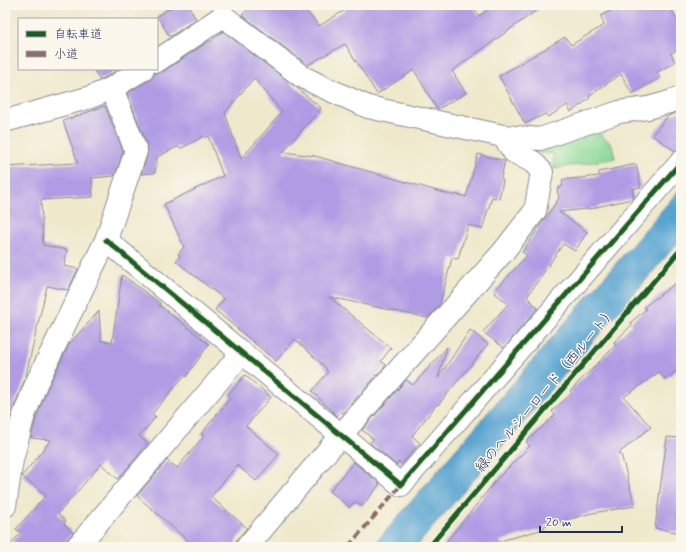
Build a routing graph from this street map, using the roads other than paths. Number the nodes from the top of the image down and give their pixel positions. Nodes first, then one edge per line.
1 (226, 10) edge
2 (158, 59) edge
3 (141, 70) edge
4 (112, 88) junction
5 (681, 98) edge
6 (6, 119) edge
7 (504, 136) junction
8 (681, 162) edge
9 (106, 240) junction
10 (242, 353) junction
11 (341, 435) junction
12 (5, 506) edge
13 (77, 547) edge
14 (246, 547) edge

1 - 2 street
1 - 7 street
3 - 4 street
4 - 6 street
4 - 9 street
5 - 7 street
7 - 11 street
8 - 11 street
9 - 10 street
9 - 12 street
10 - 11 street
10 - 13 street
11 - 14 street

